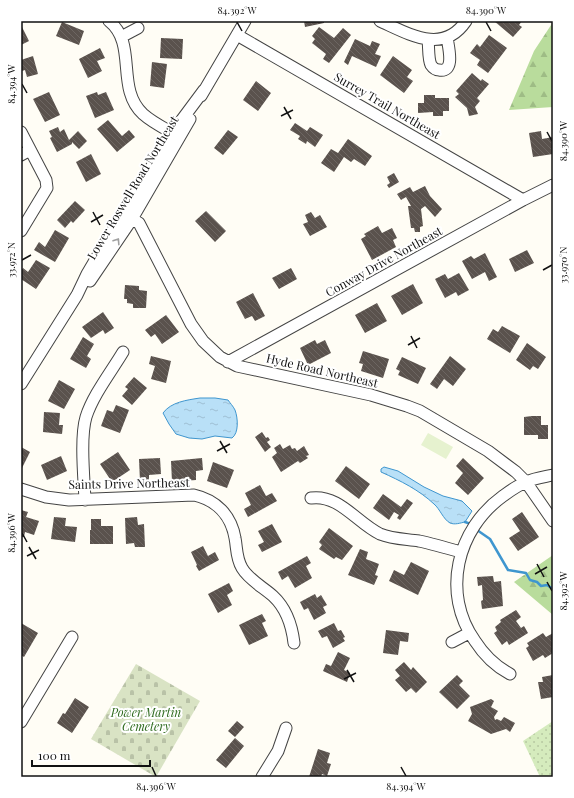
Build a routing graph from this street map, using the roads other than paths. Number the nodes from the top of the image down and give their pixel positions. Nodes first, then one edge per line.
1 (108, 21) edge
2 (245, 21) edge
3 (380, 21) edge
4 (466, 21) edge
5 (138, 28) dead end
6 (237, 35) junction
7 (121, 37) junction
8 (447, 37) junction
9 (428, 40) junction
10 (21, 132) edge
11 (176, 135) junction
12 (25, 152) edge
13 (553, 186) edge
14 (523, 200) junction
15 (128, 216) junction
16 (21, 231) edge
17 (123, 352) dead end
18 (228, 362) junction
19 (21, 384) edge
20 (553, 475) edge
21 (526, 482) junction
22 (21, 489) edge
23 (311, 498) dead end
24 (85, 500) junction
25 (553, 521) edge
26 (461, 552) junction
27 (469, 633) junction
28 (72, 637) dead end
29 (452, 642) dead end
30 (294, 643) dead end
31 (510, 674) dead end
32 (21, 722) edge
33 (286, 728) dead end
34 (262, 777) edge

1 - 7 street
2 - 6 street, Lower Roswell Road Northeast
3 - 9 street
4 - 8 street
5 - 7 street
6 - 11 street, Lower Roswell Road Northeast
6 - 14 street, Surrey Trail Northeast
7 - 11 street
8 - 9 street
8 - 9 street
10 - 12 street
11 - 15 street, Lower Roswell Road Northeast
12 - 16 street
13 - 14 street, Conway Drive Northeast
14 - 18 street, Conway Drive Northeast
15 - 18 street, Hyde Road Northeast
15 - 19 street, Lower Roswell Road Northeast
17 - 24 street
18 - 21 street, Hyde Road Northeast
20 - 21 street
21 - 25 street, Hyde Road Northeast
21 - 26 street
22 - 24 street, Saints Drive Northeast
23 - 26 street
24 - 30 street, Saints Drive Northeast
26 - 27 street
27 - 29 street
27 - 31 street
28 - 32 street
33 - 34 street

